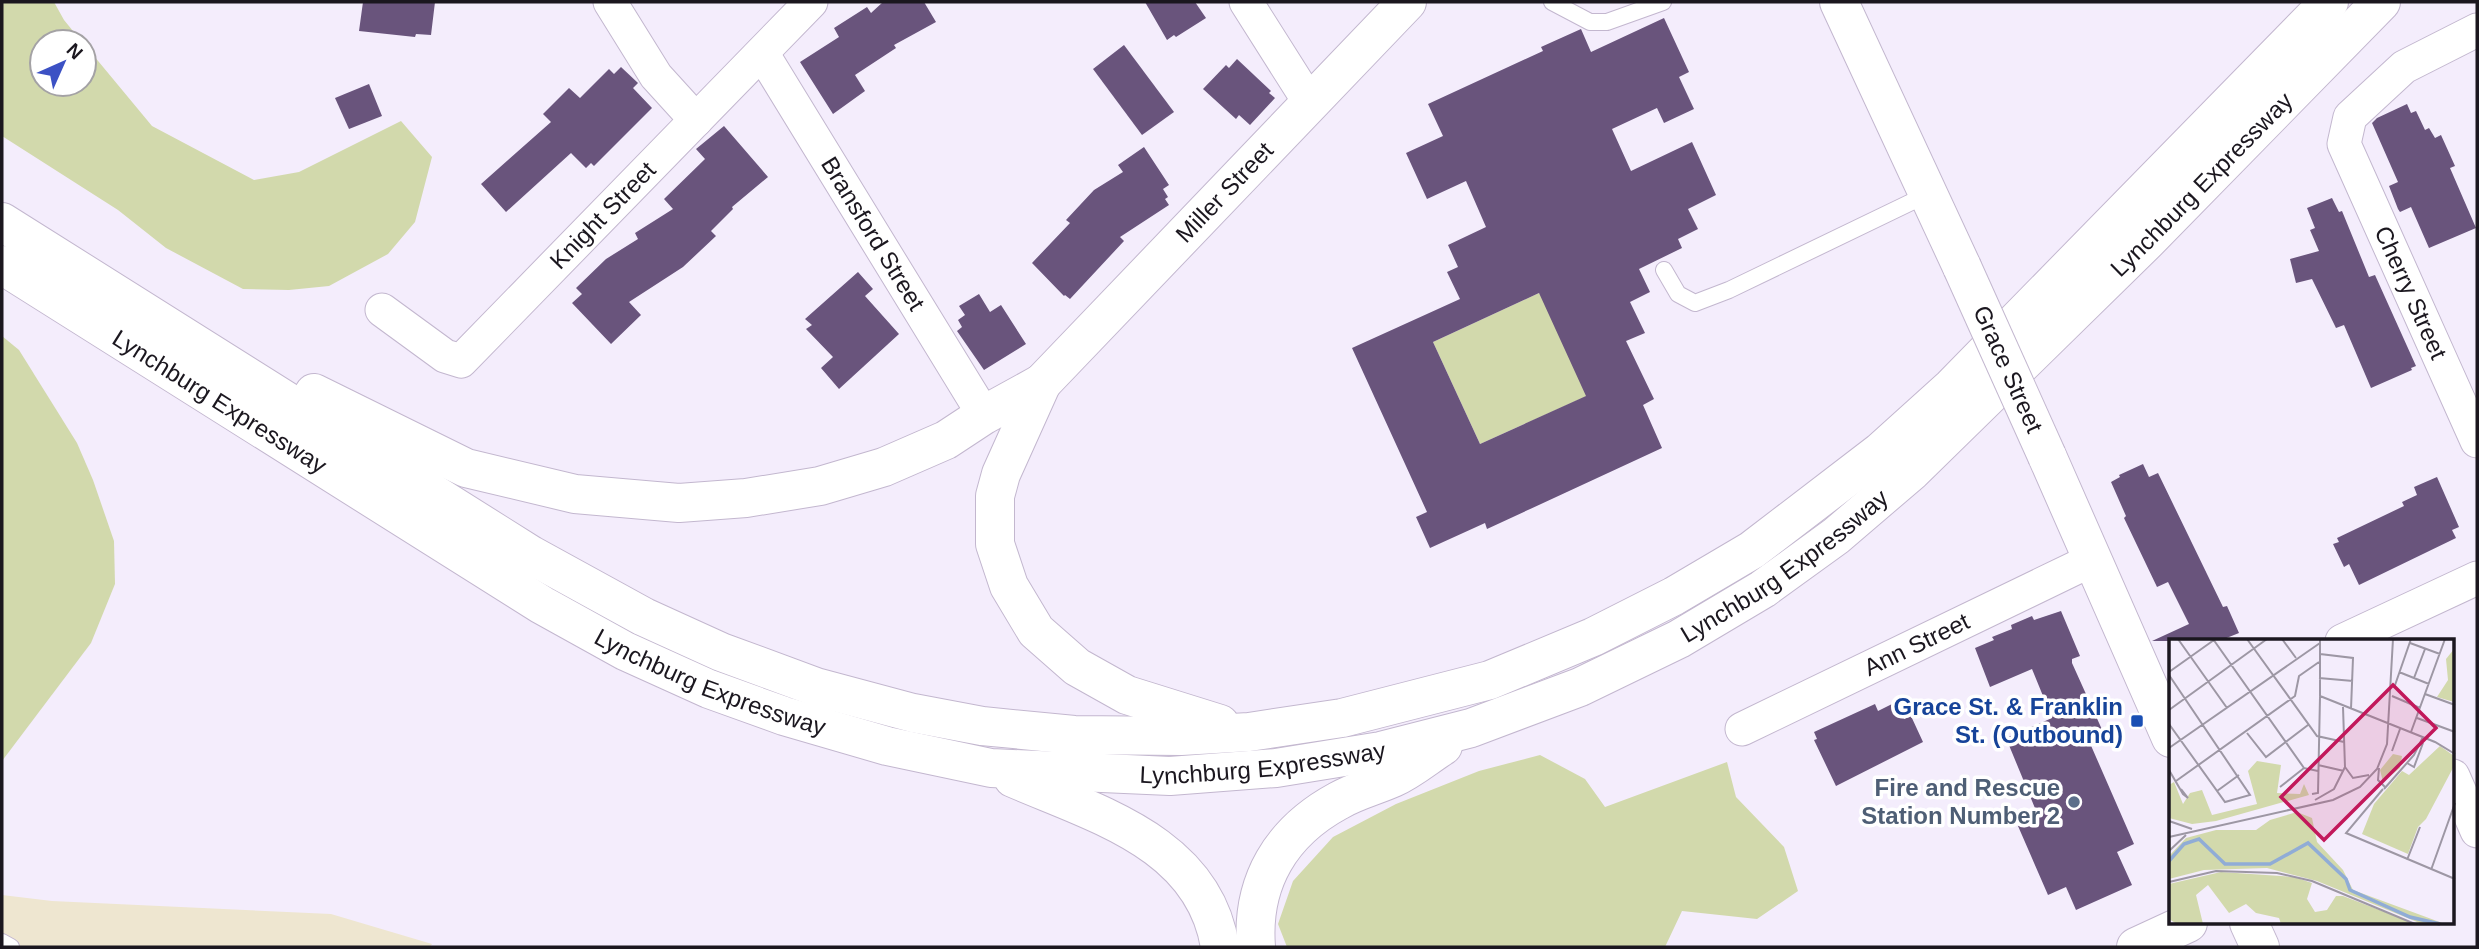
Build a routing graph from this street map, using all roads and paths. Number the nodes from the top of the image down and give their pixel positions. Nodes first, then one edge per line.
1 (610, 2) edge
2 (811, 2) edge
3 (1246, 2) edge
4 (1407, 2) edge
5 (1552, 2) edge
6 (1839, 2) edge
7 (2329, 2) edge
8 (2381, 2) edge
9 (1653, 4) edge
10 (2477, 30) edge
11 (762, 53) junction
12 (1310, 103) junction
13 (696, 120) junction
14 (1928, 194) junction
15 (2, 222) edge
16 (2, 265) edge
17 (1664, 270) dead end
18 (133, 304) junction
19 (382, 310) dead end
20 (1042, 383) junction
21 (984, 415) junction
22 (2477, 441) edge
23 (2094, 559) junction
24 (2477, 578) edge
25 (2388, 632) edge
26 (2352, 639) edge
27 (2169, 726) edge
28 (1471, 727) junction
29 (1742, 730) dead end
30 (1249, 732) junction
31 (992, 768) junction
32 (2454, 778) edge
33 (2477, 831) edge
34 (2184, 925) edge
35 (2, 942) edge
36 (11, 947) edge
37 (1220, 947) edge
38 (1256, 947) edge
39 (2136, 947) edge

1 - 13 street
2 - 11 street, Knight Street
3 - 12 street
4 - 12 main road, Miller Street
5 - 9 lane
6 - 14 main road, Grace Street
7 - 30 main road, Lynchburg Expressway
8 - 28 main road, Lynchburg Expressway
10 - 22 street, Cherry Street
11 - 13 street, Knight Street
11 - 21 street, Bransford Street
12 - 20 main road, Miller Street
13 - 19 street, Knight Street
14 - 17 lane
14 - 23 main road, Grace Street, bridge
15 - 18 main road, Lynchburg Expressway
16 - 31 main road, Lynchburg Expressway
18 - 21 main road
18 - 30 main road, Lynchburg Expressway
20 - 21 main road
20 - 30 main road
23 - 27 main road, Grace Street
23 - 29 street, Ann Street
24 - 25 street
25 - 26 street
28 - 31 main road, Lynchburg Expressway
28 - 38 main road
31 - 37 main road
32 - 33 street
34 - 39 main road
35 - 36 lane

